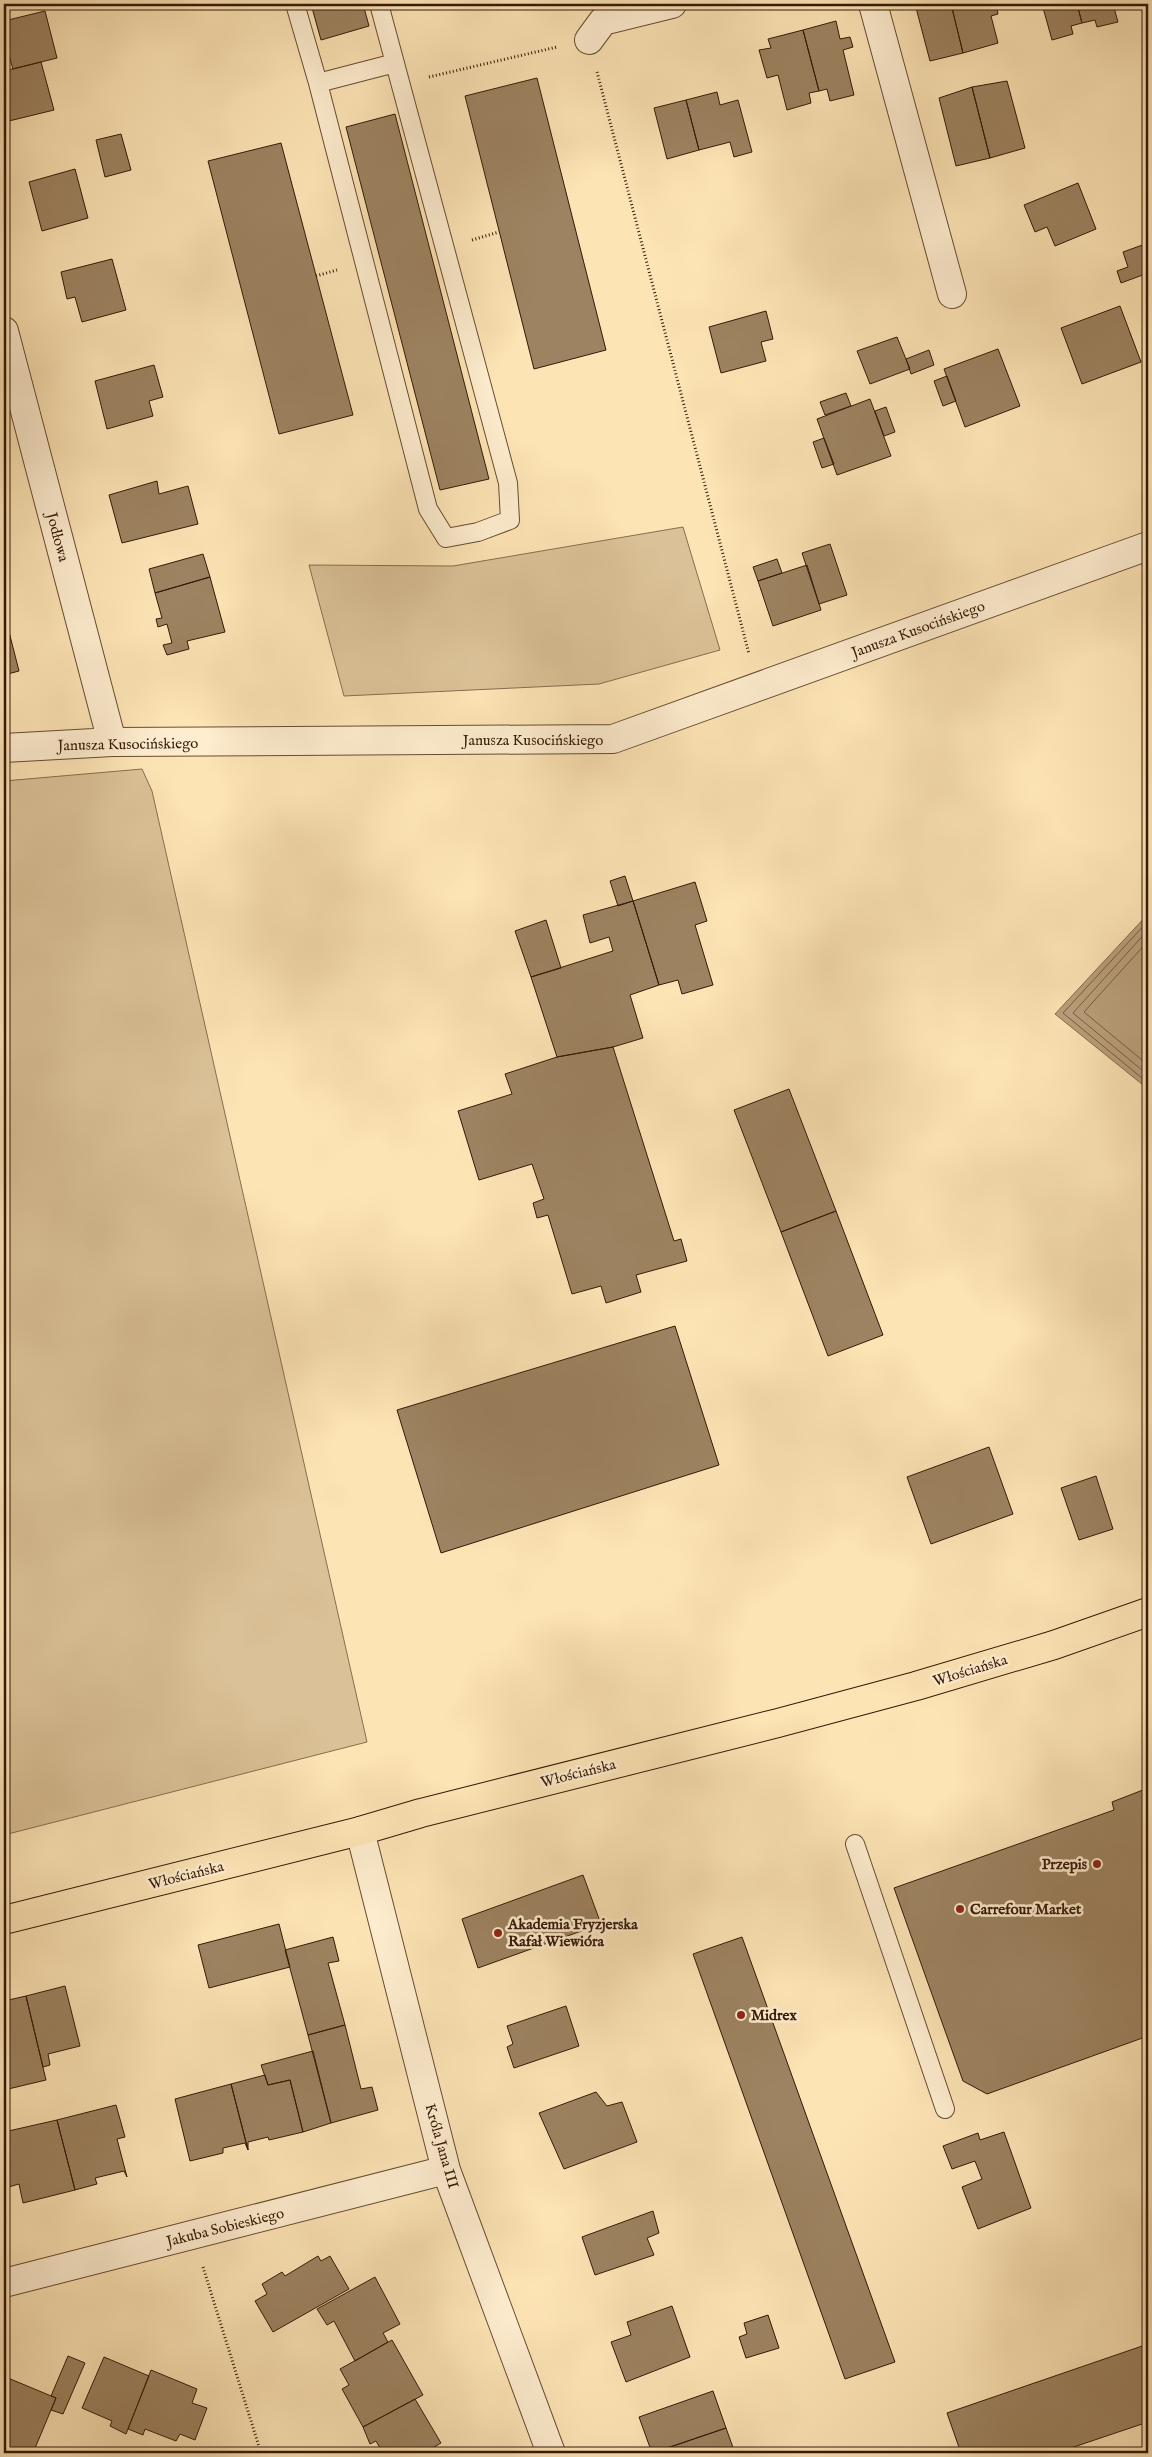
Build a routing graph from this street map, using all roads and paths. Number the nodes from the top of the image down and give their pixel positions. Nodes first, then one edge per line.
1 (295, 4) edge
2 (379, 4) edge
3 (672, 4) edge
4 (873, 4) edge
5 (589, 40) junction
6 (395, 63) junction
7 (318, 82) junction
8 (401, 84) junction
9 (952, 294) dead end
10 (4, 331) edge
11 (1148, 546) edge
12 (758, 686) junction
13 (112, 742) junction
14 (4, 748) edge
15 (1148, 1612) edge
16 (360, 1831) junction
17 (855, 1844) dead end
18 (4, 1920) edge
19 (945, 2108) dead end
20 (446, 2170) junction
21 (193, 2236) junction
22 (4, 2283) edge
23 (262, 2453) edge
24 (551, 2453) edge

1 - 7 lane
2 - 6 lane
3 - 5 street
4 - 9 street
5 - 8 path
5 - 12 path
6 - 7 lane
6 - 8 lane
7 - 8 lane
10 - 13 street, Jodłowa
11 - 12 street, Janusza Kusocińskiego
12 - 13 street, Janusza Kusocińskiego
13 - 14 street, Janusza Kusocińskiego
15 - 16 main road, Włościańska
16 - 18 main road, Włościańska
16 - 20 street, Króla Jana III
17 - 19 lane
20 - 21 street, Jakuba Sobieskiego
20 - 24 street, Króla Jana III
21 - 22 street, Jakuba Sobieskiego
21 - 23 path

